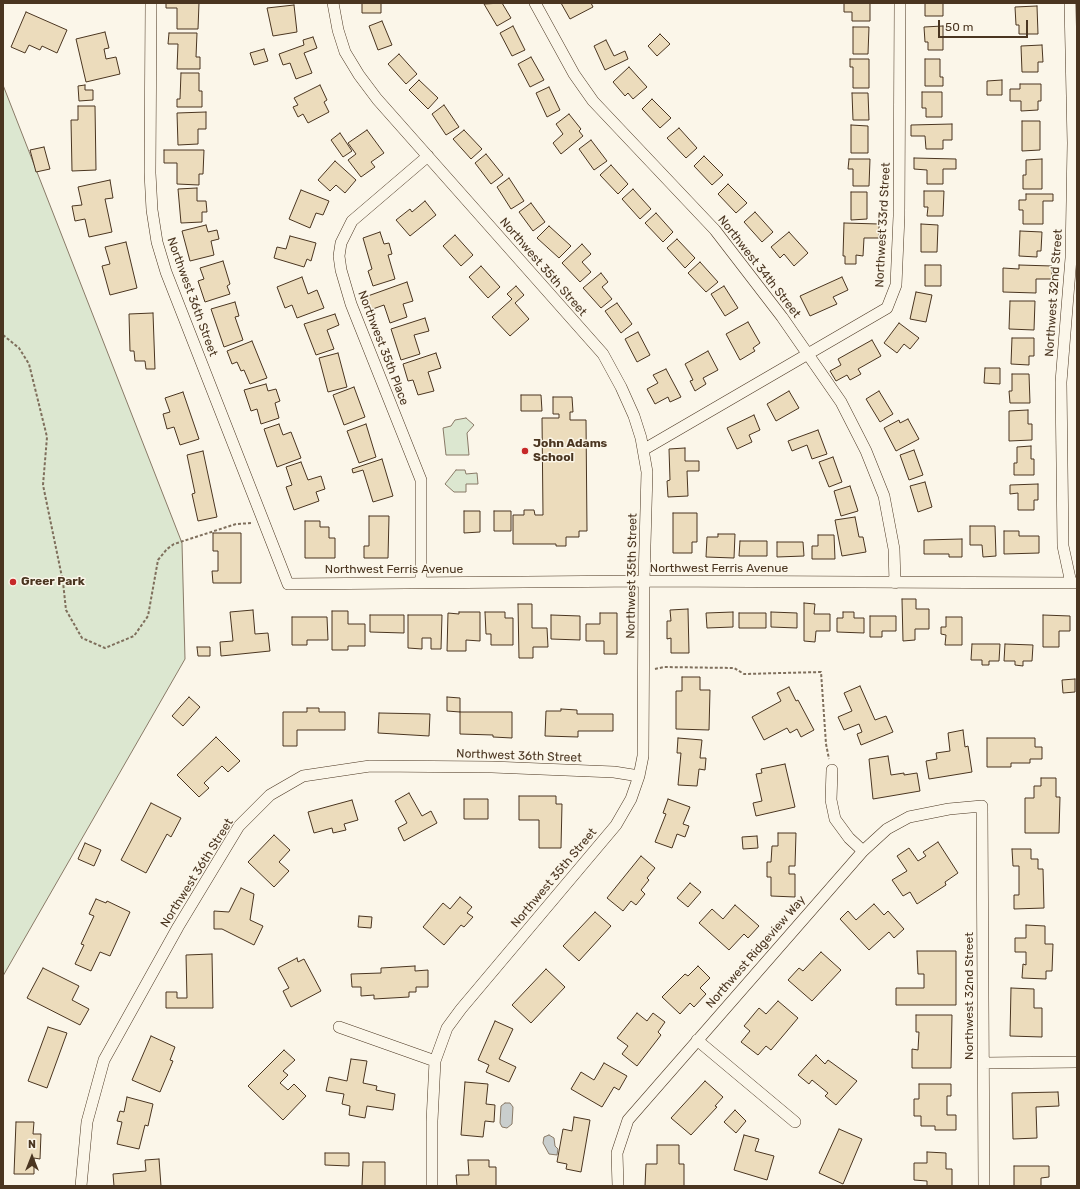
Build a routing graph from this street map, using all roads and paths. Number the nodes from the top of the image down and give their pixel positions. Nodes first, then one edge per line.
1 (151, 3) edge
2 (333, 3) edge
3 (535, 3) edge
4 (900, 3) edge
5 (1070, 3) edge
6 (428, 156) junction
7 (3, 335) edge
8 (808, 354) junction
9 (643, 450) junction
10 (264, 522) junction
11 (644, 581) junction
12 (895, 582) junction
13 (421, 583) junction
14 (1074, 583) edge
15 (288, 584) joint
16 (644, 671) junction
17 (832, 770) joint
18 (639, 776) junction
19 (982, 806) joint
20 (863, 851) junction
21 (339, 1028) dead end
22 (697, 1040) junction
23 (435, 1061) junction
24 (1077, 1062) edge
25 (983, 1063) junction
26 (795, 1122) dead end
27 (81, 1186) edge
28 (432, 1186) edge
29 (618, 1186) edge
30 (984, 1186) edge

1 - 10 street, Northwest 36th Street
2 - 6 street, Northwest 35th Street
3 - 8 street, Northwest 34th Street
4 - 8 street, Northwest 33rd Street
5 - 14 street, Northwest 32nd Street
6 - 9 street, Northwest 35th Street
6 - 13 street, Northwest 35th Place
7 - 10 path
8 - 9 street, Northwest 33rd Street
8 - 12 street, Northwest 34th Street
9 - 11 street, Northwest 35th Street
10 - 15 street, Northwest 36th Street
11 - 12 street, Northwest Ferris Avenue
11 - 13 street, Northwest Ferris Avenue
11 - 16 street, Northwest 35th Street
12 - 14 street, Northwest Ferris Avenue
13 - 15 street, Northwest Ferris Avenue
16 - 17 path
16 - 18 street, Northwest 35th Street
17 - 20 street
18 - 23 street, Northwest 35th Street
18 - 27 street, Northwest 36th Street
19 - 20 street, Northwest Ridgeview Way
19 - 25 street, Northwest 32nd Street
20 - 22 street, Northwest Ridgeview Way
21 - 23 street
22 - 26 street
22 - 29 street, Northwest Ridgeview Way
23 - 28 street, Northwest 35th Street
24 - 25 street
25 - 30 street, Northwest 32nd Street

